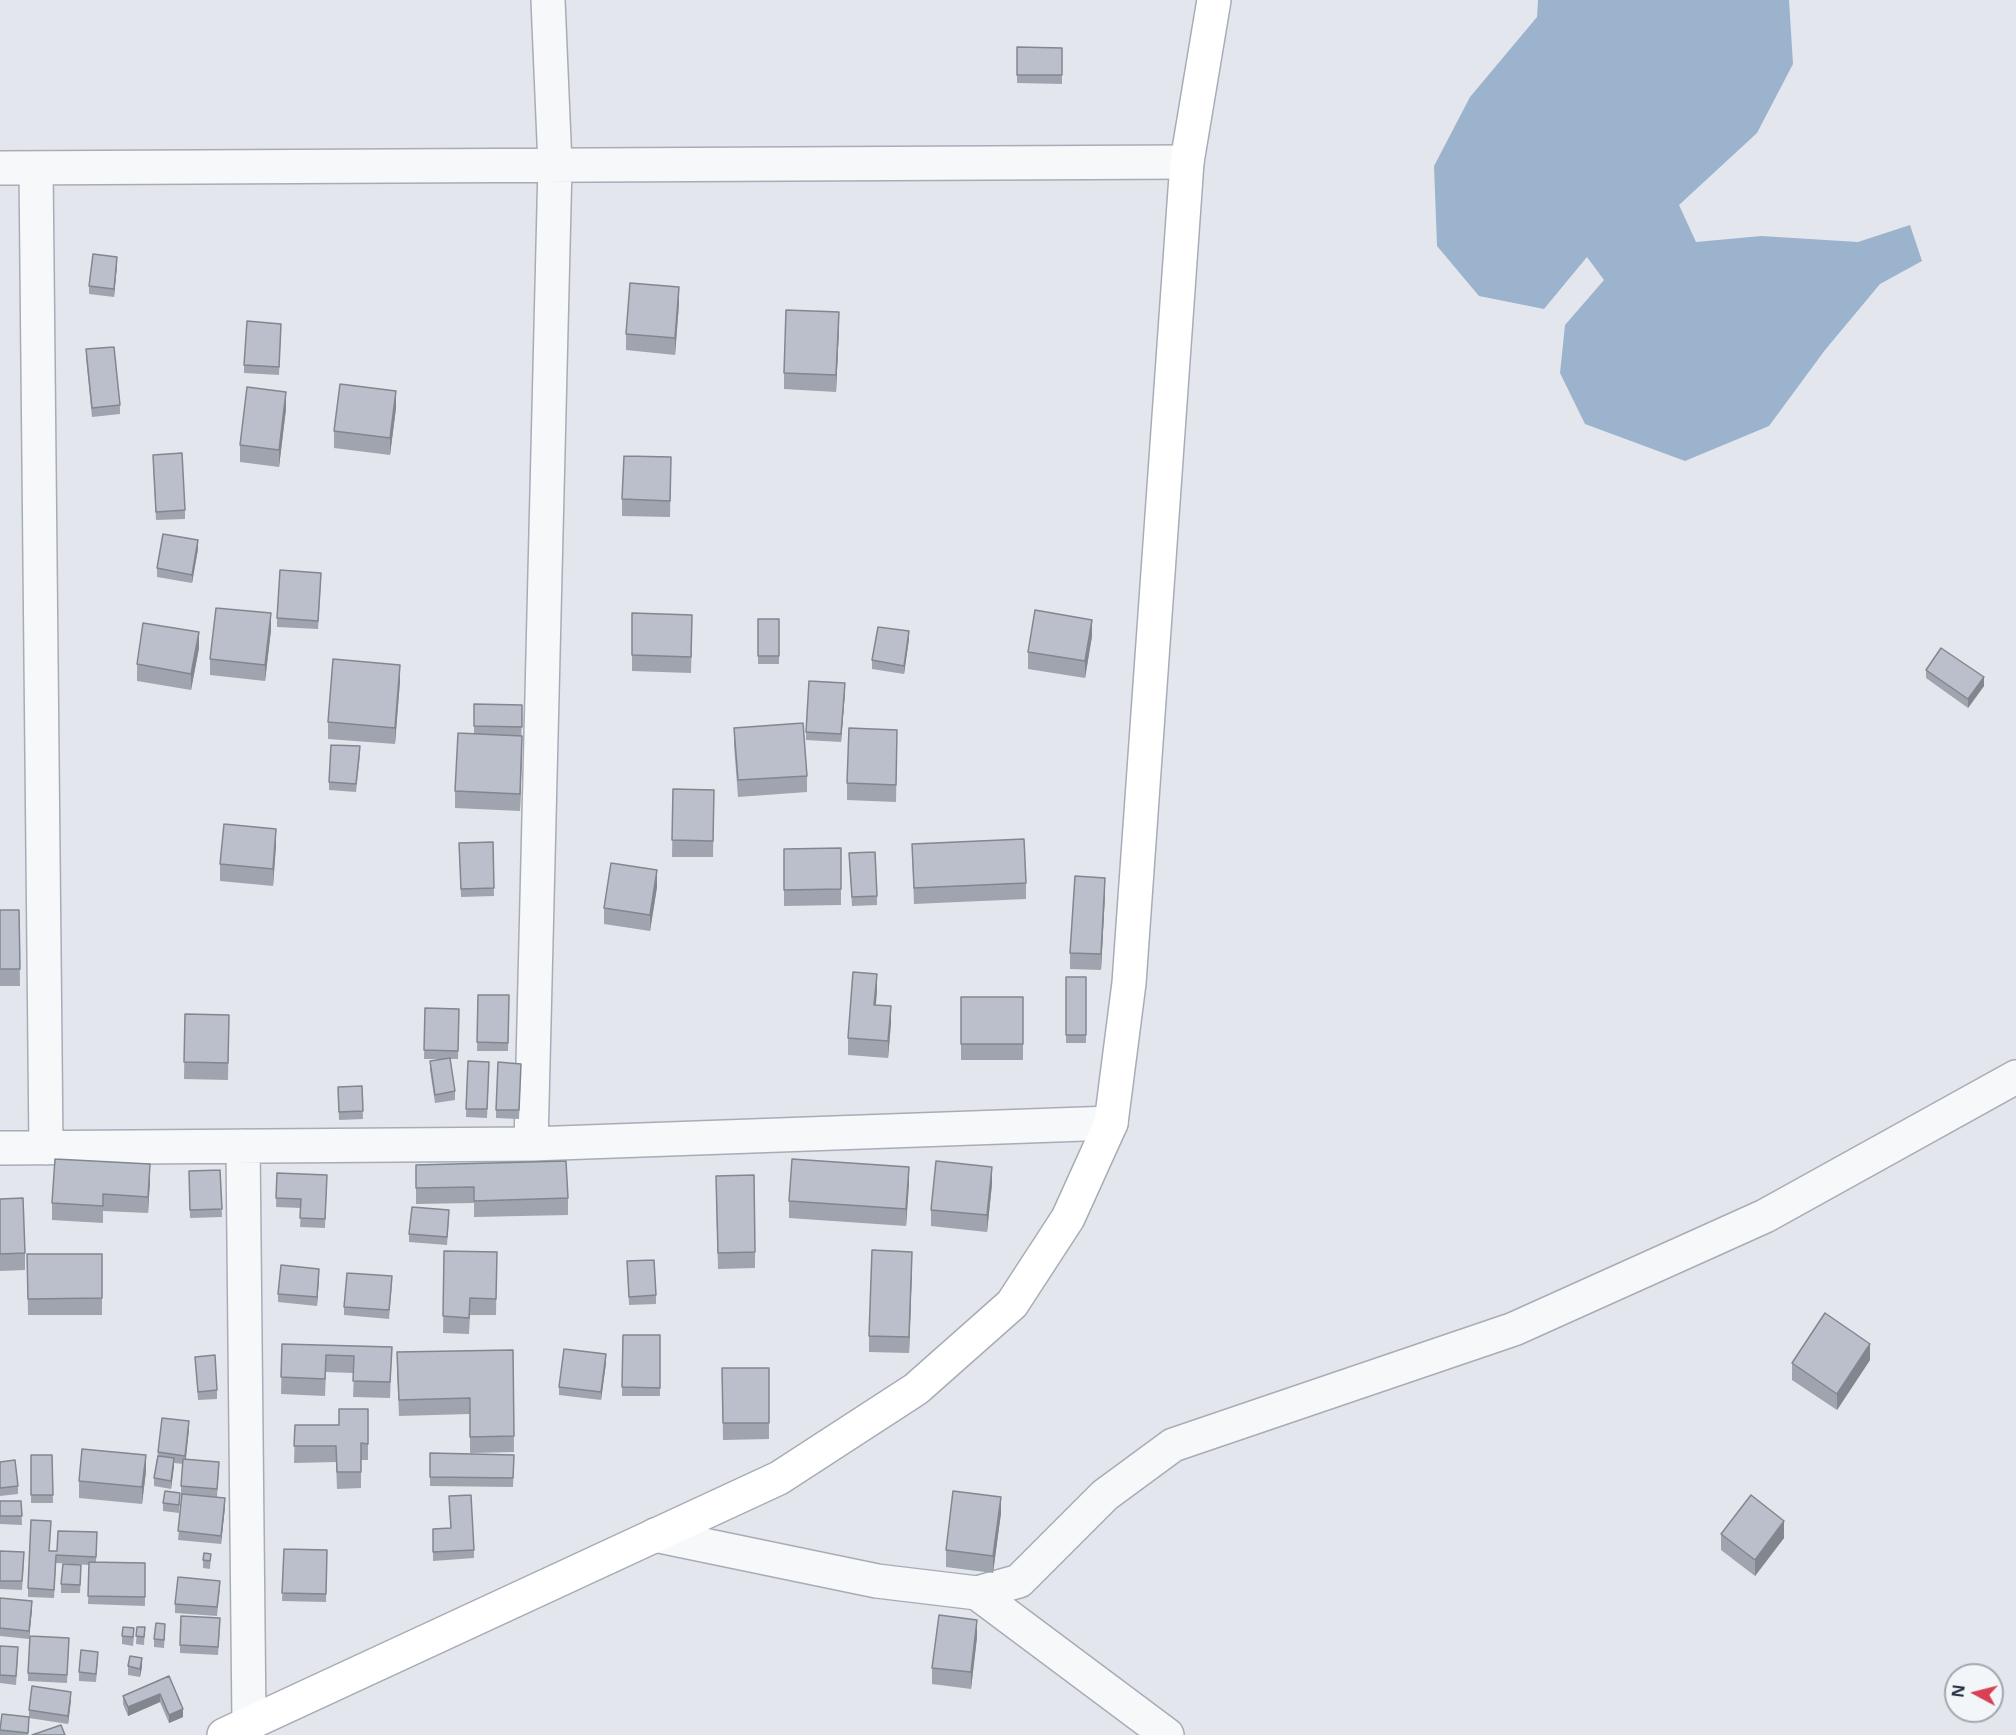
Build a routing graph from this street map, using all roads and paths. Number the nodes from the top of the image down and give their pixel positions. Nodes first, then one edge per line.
1 (548, 0) edge
2 (1215, 0) edge
3 (1187, 162) junction
4 (555, 165) junction
5 (0, 168) edge
6 (36, 168) junction
7 (2016, 1077) edge
8 (1111, 1123) junction
9 (531, 1144) junction
10 (243, 1146) junction
11 (0, 1148) edge
12 (46, 1148) junction
13 (655, 1535) junction
14 (977, 1593) junction
15 (237, 1729) edge
16 (1167, 1735) edge

1 - 4 street
2 - 3 main road
3 - 4 street
3 - 8 main road
4 - 6 street
4 - 9 street
5 - 6 street
6 - 12 street
7 - 14 street
8 - 9 street
8 - 13 main road
9 - 10 street
10 - 12 street
10 - 15 street
11 - 12 street
13 - 14 street
13 - 15 main road
14 - 16 street

